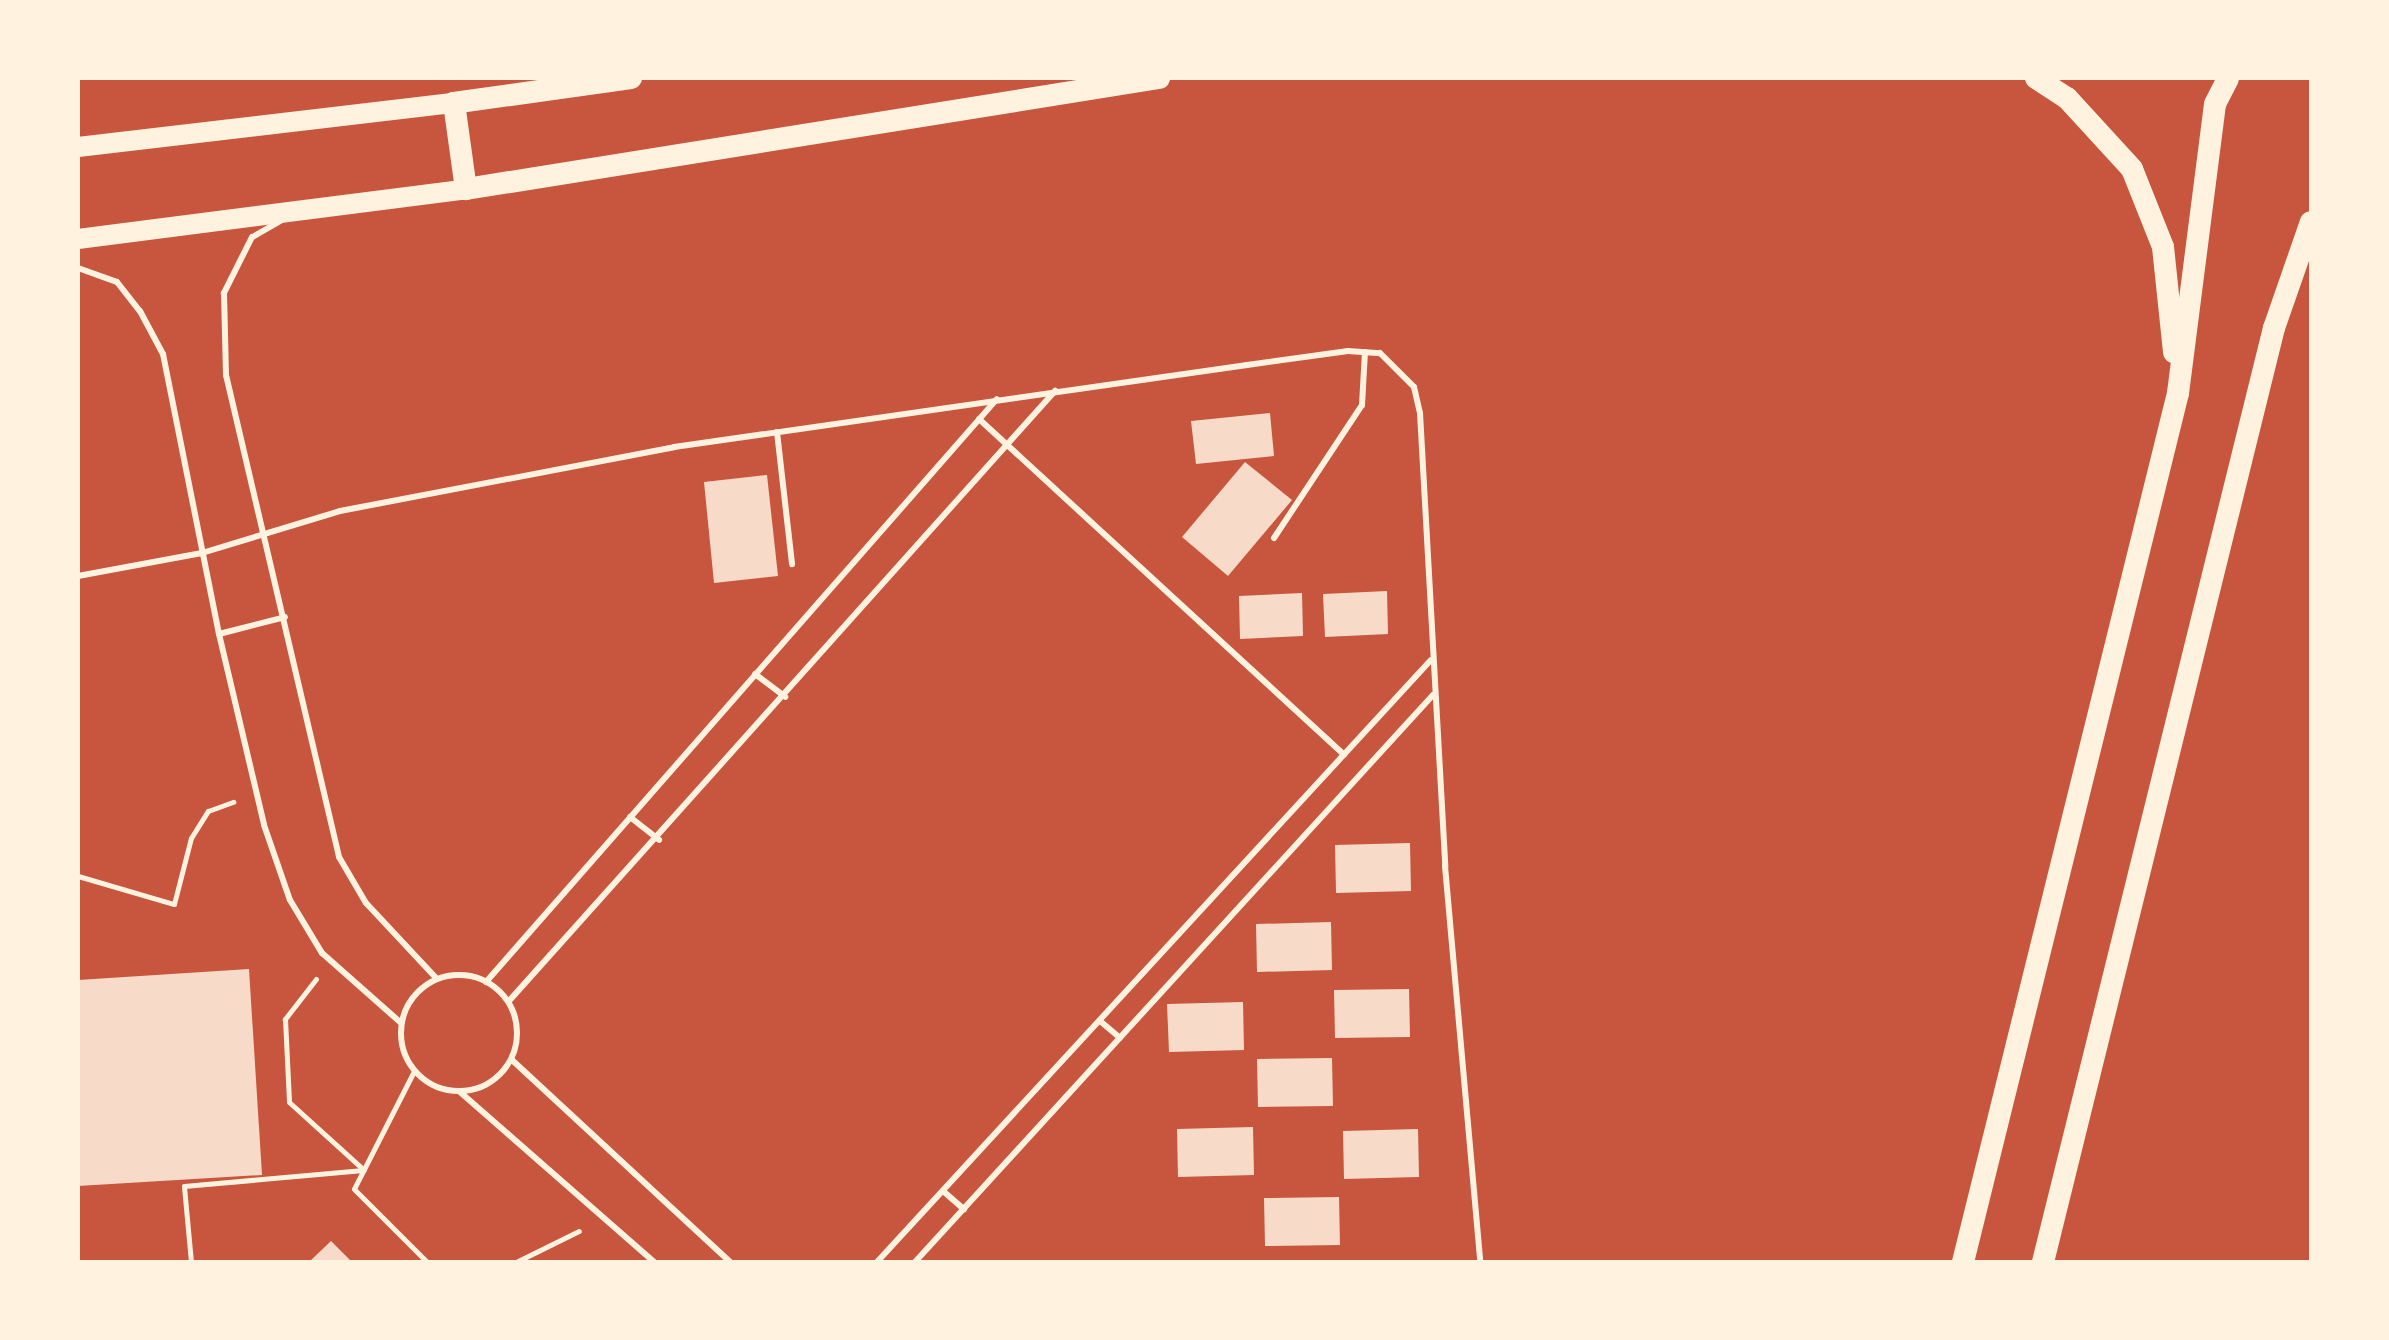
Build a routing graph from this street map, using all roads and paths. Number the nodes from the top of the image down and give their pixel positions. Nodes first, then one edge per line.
1 (631, 78) edge
2 (1159, 78) edge
3 (2036, 78) edge
4 (2228, 78) edge
5 (454, 103) junction
6 (78, 147) edge
7 (466, 189) junction
8 (306, 206) junction
9 (2311, 222) edge
10 (78, 239) edge
11 (78, 268) edge
12 (1365, 352) junction
13 (1055, 391) junction
14 (2178, 393) junction
15 (997, 399) junction
16 (979, 419) junction
17 (777, 432) junction
18 (1007, 445) junction
19 (264, 534) junction
20 (1274, 538) dead end
21 (202, 553) junction
22 (792, 564) dead end
23 (78, 576) edge
24 (285, 617) junction
25 (219, 634) junction
26 (1431, 660) junction
27 (755, 674) junction
28 (1433, 695) junction
29 (785, 697) junction
30 (1344, 755) junction
31 (256, 794) junction
32 (630, 817) junction
33 (659, 840) junction
34 (78, 876) edge
35 (331, 960) junction
36 (437, 979) junction
37 (486, 982) junction
38 (509, 1001) junction
39 (1100, 1021) junction
40 (401, 1023) junction
41 (1120, 1038) junction
42 (512, 1060) junction
43 (414, 1071) junction
44 (460, 1092) junction
45 (364, 1170) junction
46 (943, 1191) junction
47 (964, 1209) junction
48 (604, 1218) junction
49 (191, 1262) edge
50 (427, 1262) edge
51 (516, 1262) edge
52 (654, 1262) edge
53 (730, 1262) edge
54 (877, 1262) edge
55 (915, 1262) edge
56 (1480, 1262) edge
57 (1963, 1262) edge
58 (2043, 1262) edge

1 - 5 highway
2 - 7 highway
3 - 14 highway
4 - 14 highway
5 - 6 main road
5 - 7 highway
7 - 8 main road
8 - 10 main road
8 - 19 lane
9 - 58 highway
11 - 21 lane
12 - 13 lane
12 - 20 lane
12 - 26 lane
13 - 15 lane
13 - 18 lane
14 - 57 highway
15 - 16 lane
15 - 17 lane
16 - 18 lane
16 - 27 lane
17 - 19 lane
17 - 22 lane
18 - 29 lane
18 - 30 lane
19 - 21 lane
19 - 24 lane
21 - 23 lane
21 - 25 lane
24 - 25 lane
24 - 36 lane
25 - 31 lane
26 - 28 lane
26 - 30 lane
27 - 29 lane
27 - 32 lane
28 - 41 lane
28 - 56 lane
29 - 33 lane
30 - 39 lane
31 - 34 path
31 - 35 lane
32 - 33 lane
32 - 37 lane
33 - 38 lane
35 - 40 lane
35 - 45 path
36 - 37 lane
36 - 40 lane
37 - 38 lane
38 - 42 lane
39 - 41 lane
39 - 46 lane
40 - 43 lane
41 - 47 lane
42 - 44 lane
42 - 53 lane
43 - 44 lane
43 - 45 path
44 - 48 lane
45 - 49 path
45 - 50 path
46 - 47 lane
46 - 54 lane
47 - 55 lane
48 - 51 path
48 - 52 lane

